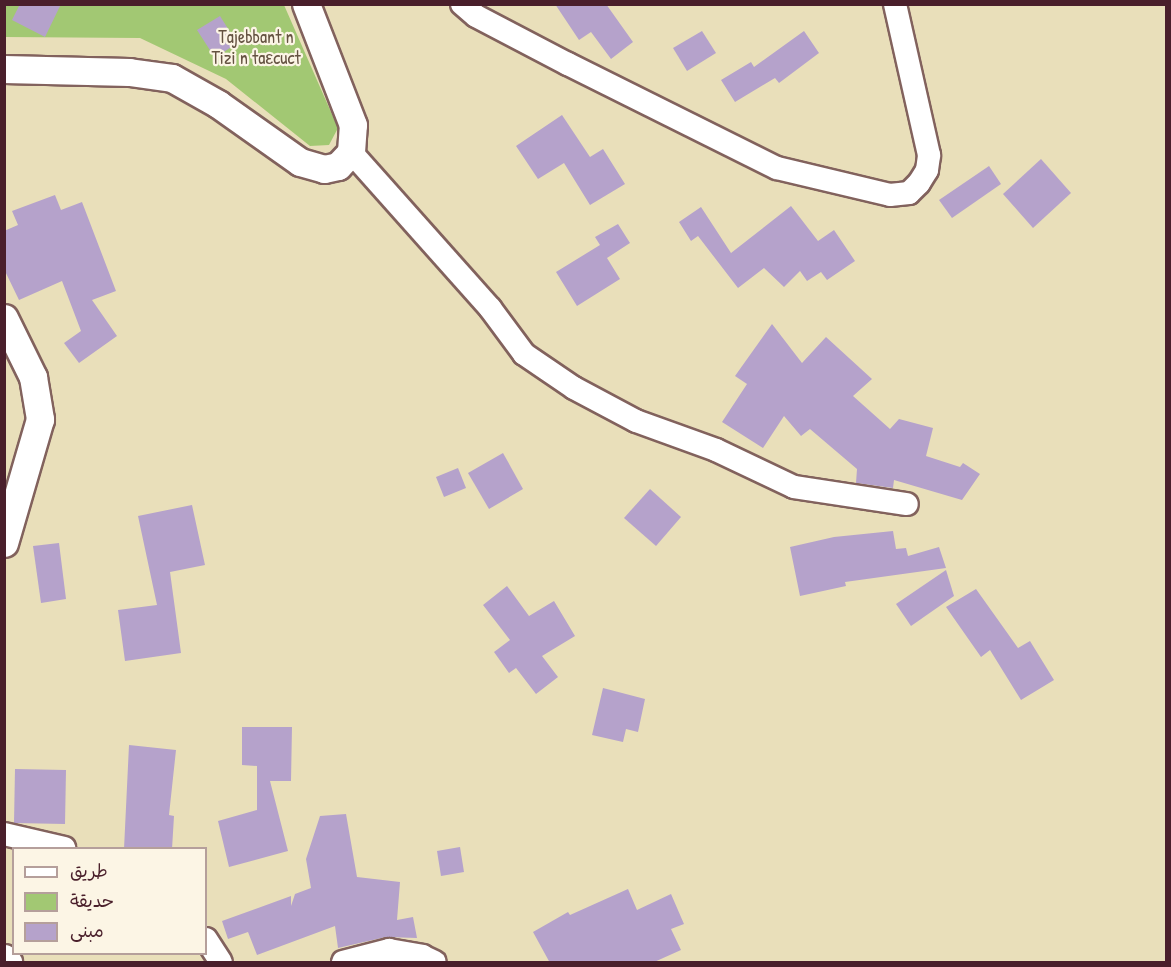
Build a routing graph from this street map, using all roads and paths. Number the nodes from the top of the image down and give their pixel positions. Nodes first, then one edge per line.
1 (306, 4) edge
2 (462, 4) edge
3 (895, 4) edge
4 (4, 69) edge
5 (351, 152) junction
6 (4, 318) edge
7 (908, 504) dead end
8 (4, 543) edge
9 (4, 834) edge
10 (56, 847) edge
11 (207, 941) edge
12 (4, 958) edge
13 (8, 963) edge
14 (221, 963) edge
15 (343, 963) edge
16 (435, 963) edge

1 - 5 street
2 - 3 street
4 - 5 street
5 - 7 street
6 - 8 street
9 - 10 street
11 - 14 street
12 - 13 street
15 - 16 street

